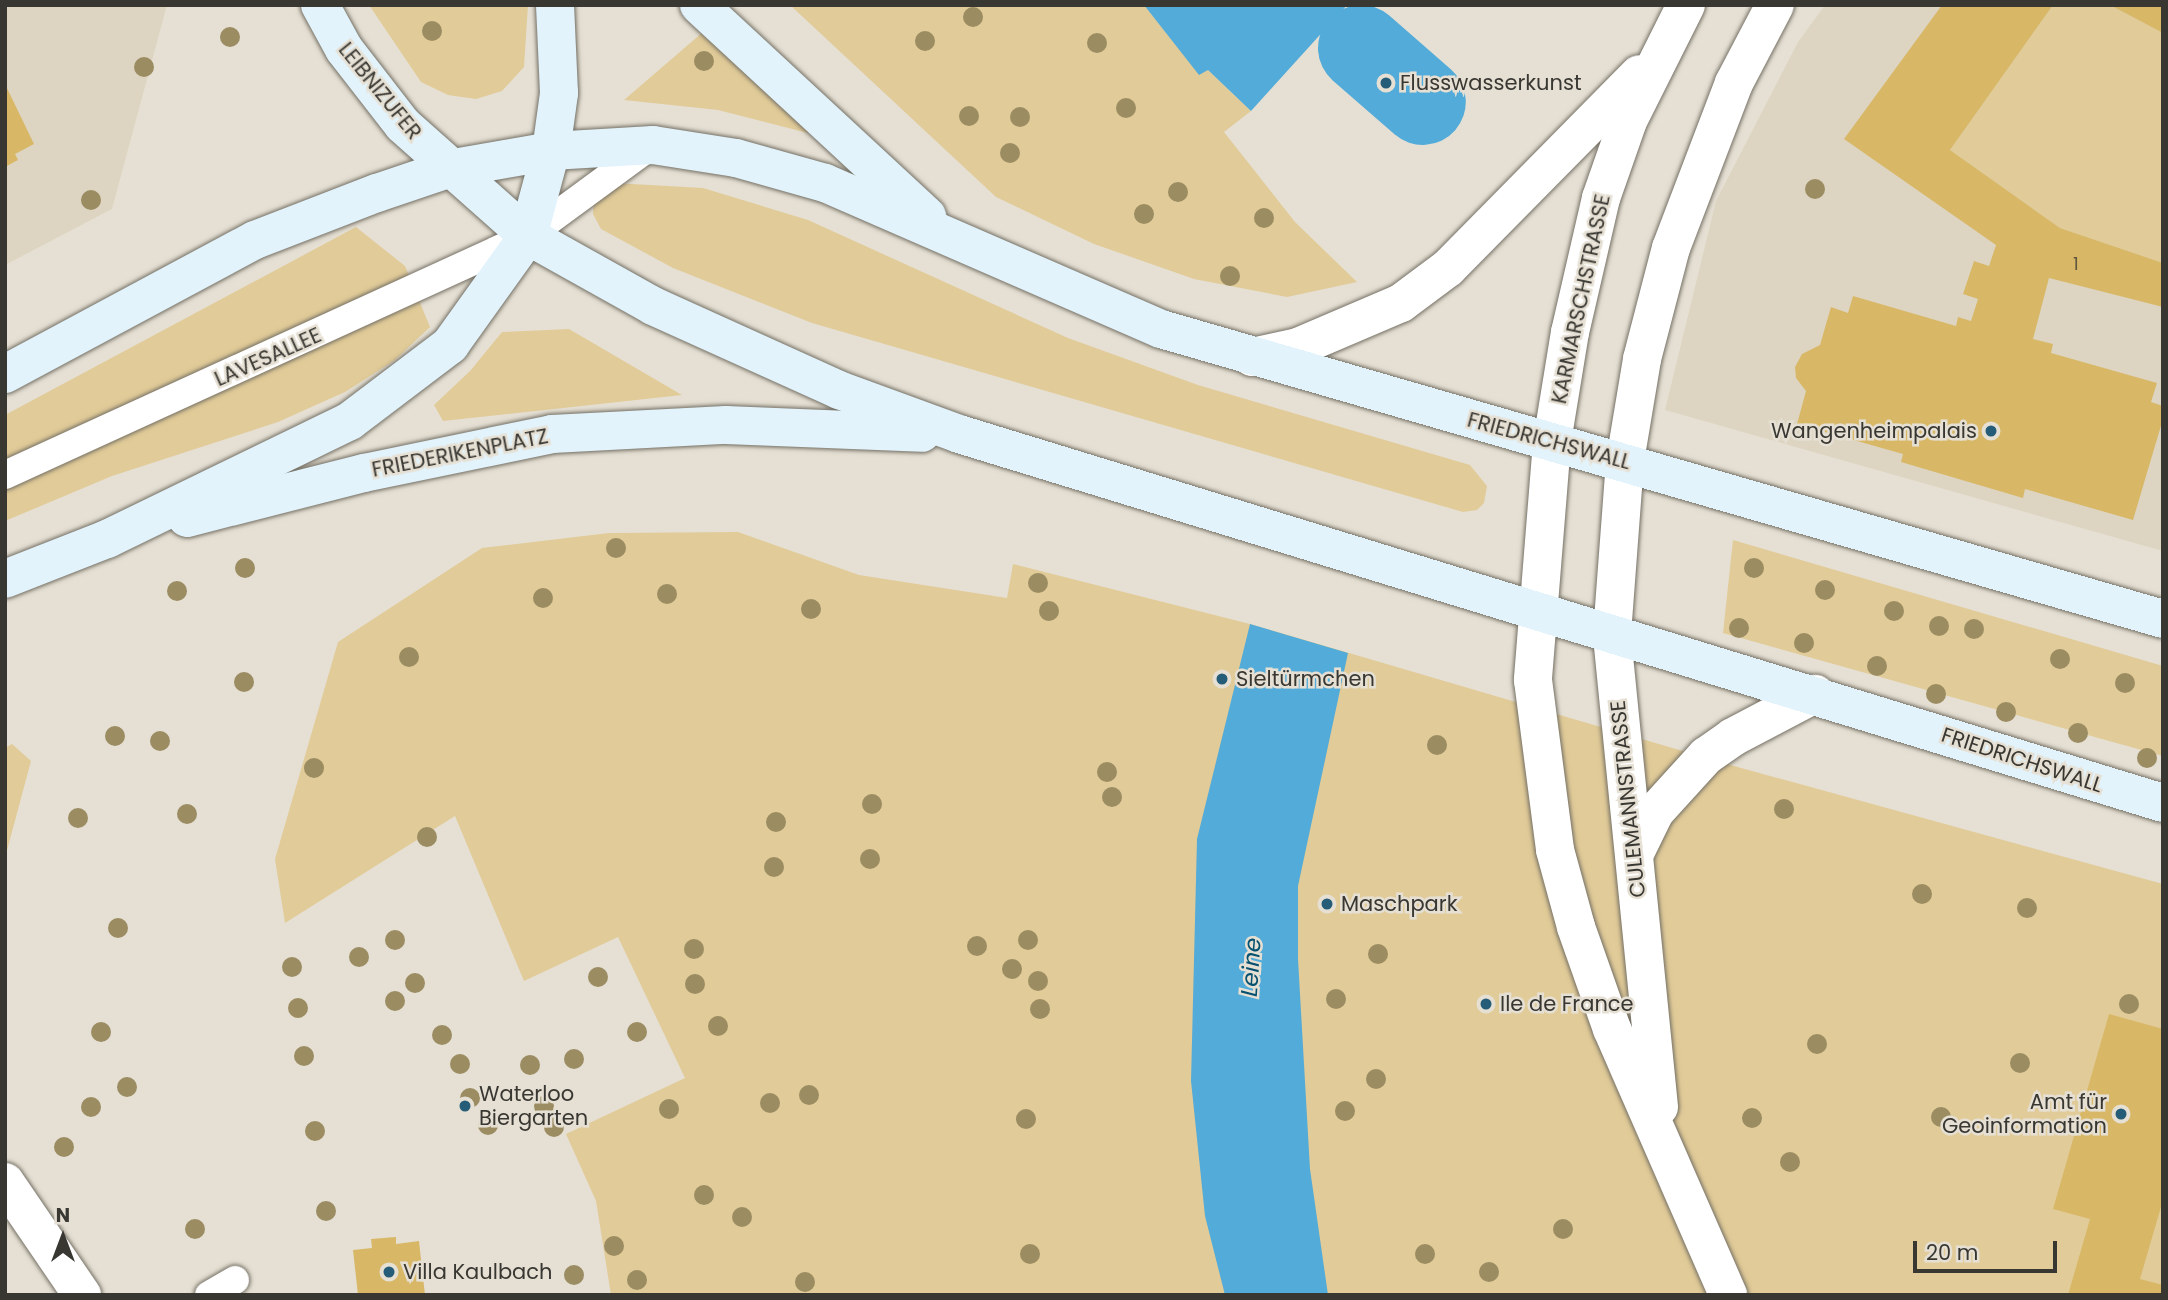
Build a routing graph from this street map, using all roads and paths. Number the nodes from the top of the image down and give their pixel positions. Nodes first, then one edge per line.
1 (320, 5) edge
2 (555, 5) edge
3 (699, 5) edge
4 (1686, 5) edge
5 (1775, 5) edge
6 (1665, 47) junction
7 (653, 145) junction
8 (551, 151) junction
9 (449, 169) junction
10 (946, 234) junction
11 (528, 236) junction
12 (1252, 357) junction
13 (5, 374) edge
14 (959, 434) junction
15 (1552, 442) junction
16 (1625, 461) junction
17 (5, 475) edge
18 (107, 539) junction
19 (5, 579) edge
20 (1535, 609) junction
21 (2163, 619) edge
22 (1612, 634) junction
23 (1815, 694) junction
24 (2163, 803) edge
25 (1635, 853) junction
26 (1662, 1137) junction
27 (8, 1191) edge
28 (235, 1280) dead end
29 (82, 1295) edge
30 (209, 1295) edge
31 (1728, 1295) edge

1 - 9 main road, LEIBNIZUFER
2 - 8 main road
3 - 10 main road
4 - 6 street, KARMARSCHSTRASSE
5 - 16 street
6 - 12 street
6 - 15 street, KARMARSCHSTRASSE
7 - 8 main road
7 - 10 main road
7 - 11 lane
8 - 9 main road
8 - 11 main road
9 - 11 main road
9 - 13 main road
10 - 12 main road, FRIEDRICHSWALL
11 - 14 main road
11 - 17 lane, LAVESALLEE
11 - 18 main road
12 - 15 main road, FRIEDRICHSWALL
14 - 18 main road, FRIEDERIKENPLATZ
14 - 20 main road, FRIEDRICHSWALL
15 - 16 main road, FRIEDRICHSWALL
15 - 20 street, KARMARSCHSTRASSE
16 - 21 main road, FRIEDRICHSWALL
16 - 22 street, CULEMANNSTRASSE
18 - 19 main road
20 - 22 main road, FRIEDRICHSWALL
20 - 26 street, CULEMANNSTRASSE
22 - 23 main road, FRIEDRICHSWALL
22 - 25 street, CULEMANNSTRASSE
23 - 24 main road, FRIEDRICHSWALL
23 - 25 street
25 - 26 street, CULEMANNSTRASSE
26 - 31 street, CULEMANNSTRASSE
27 - 29 street
28 - 30 lane

